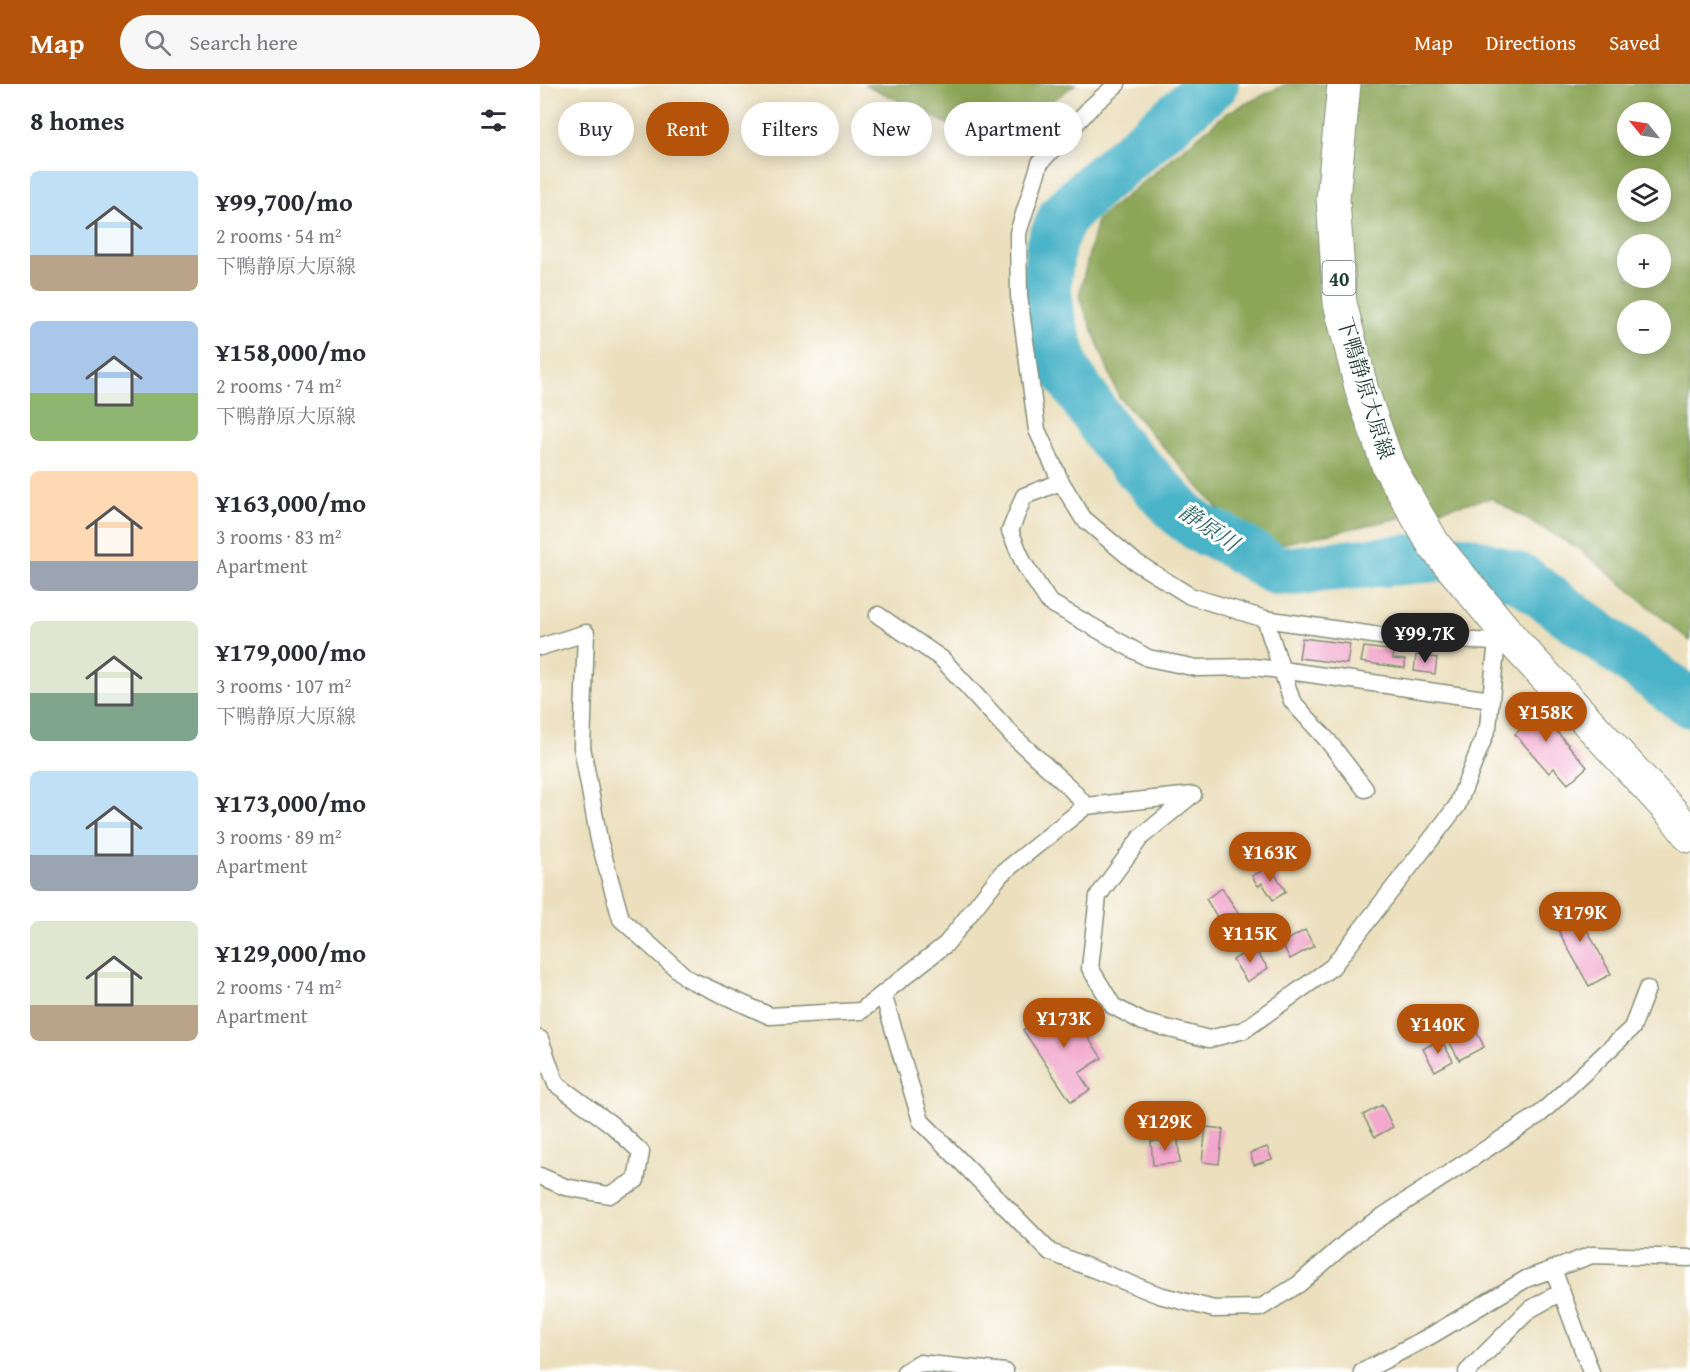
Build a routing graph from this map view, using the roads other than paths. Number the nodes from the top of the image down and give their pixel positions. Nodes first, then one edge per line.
1 (1117, 84) edge
2 (1344, 84) edge
3 (1061, 482) junction
4 (878, 615) dead end
5 (1265, 619) junction
6 (1501, 634) junction
7 (540, 647) edge
8 (1282, 670) junction
9 (1491, 700) junction
10 (1365, 789) dead end
11 (1086, 806) junction
12 (1690, 836) edge
13 (1647, 989) dead end
14 (882, 994) junction
15 (540, 1040) edge
16 (548, 1083) edge
17 (540, 1176) edge
18 (1690, 1258) edge
19 (1553, 1269) junction
20 (1562, 1292) junction
21 (905, 1372) edge
22 (1005, 1372) edge
23 (1362, 1372) edge
24 (1467, 1372) edge
25 (1591, 1372) edge

1 - 3 lane
2 - 6 main road, 下鴨静原大原線 / 40
3 - 5 lane
3 - 8 lane
4 - 11 lane
5 - 6 lane
5 - 8 lane
6 - 9 lane
6 - 12 main road, 下鴨静原大原線 / 40
7 - 14 lane
8 - 9 lane
8 - 10 lane
9 - 11 lane
11 - 14 lane
13 - 14 lane
15 - 16 lane
16 - 17 lane
18 - 19 lane
19 - 20 lane
19 - 23 lane
20 - 24 lane
20 - 25 lane
21 - 22 lane

